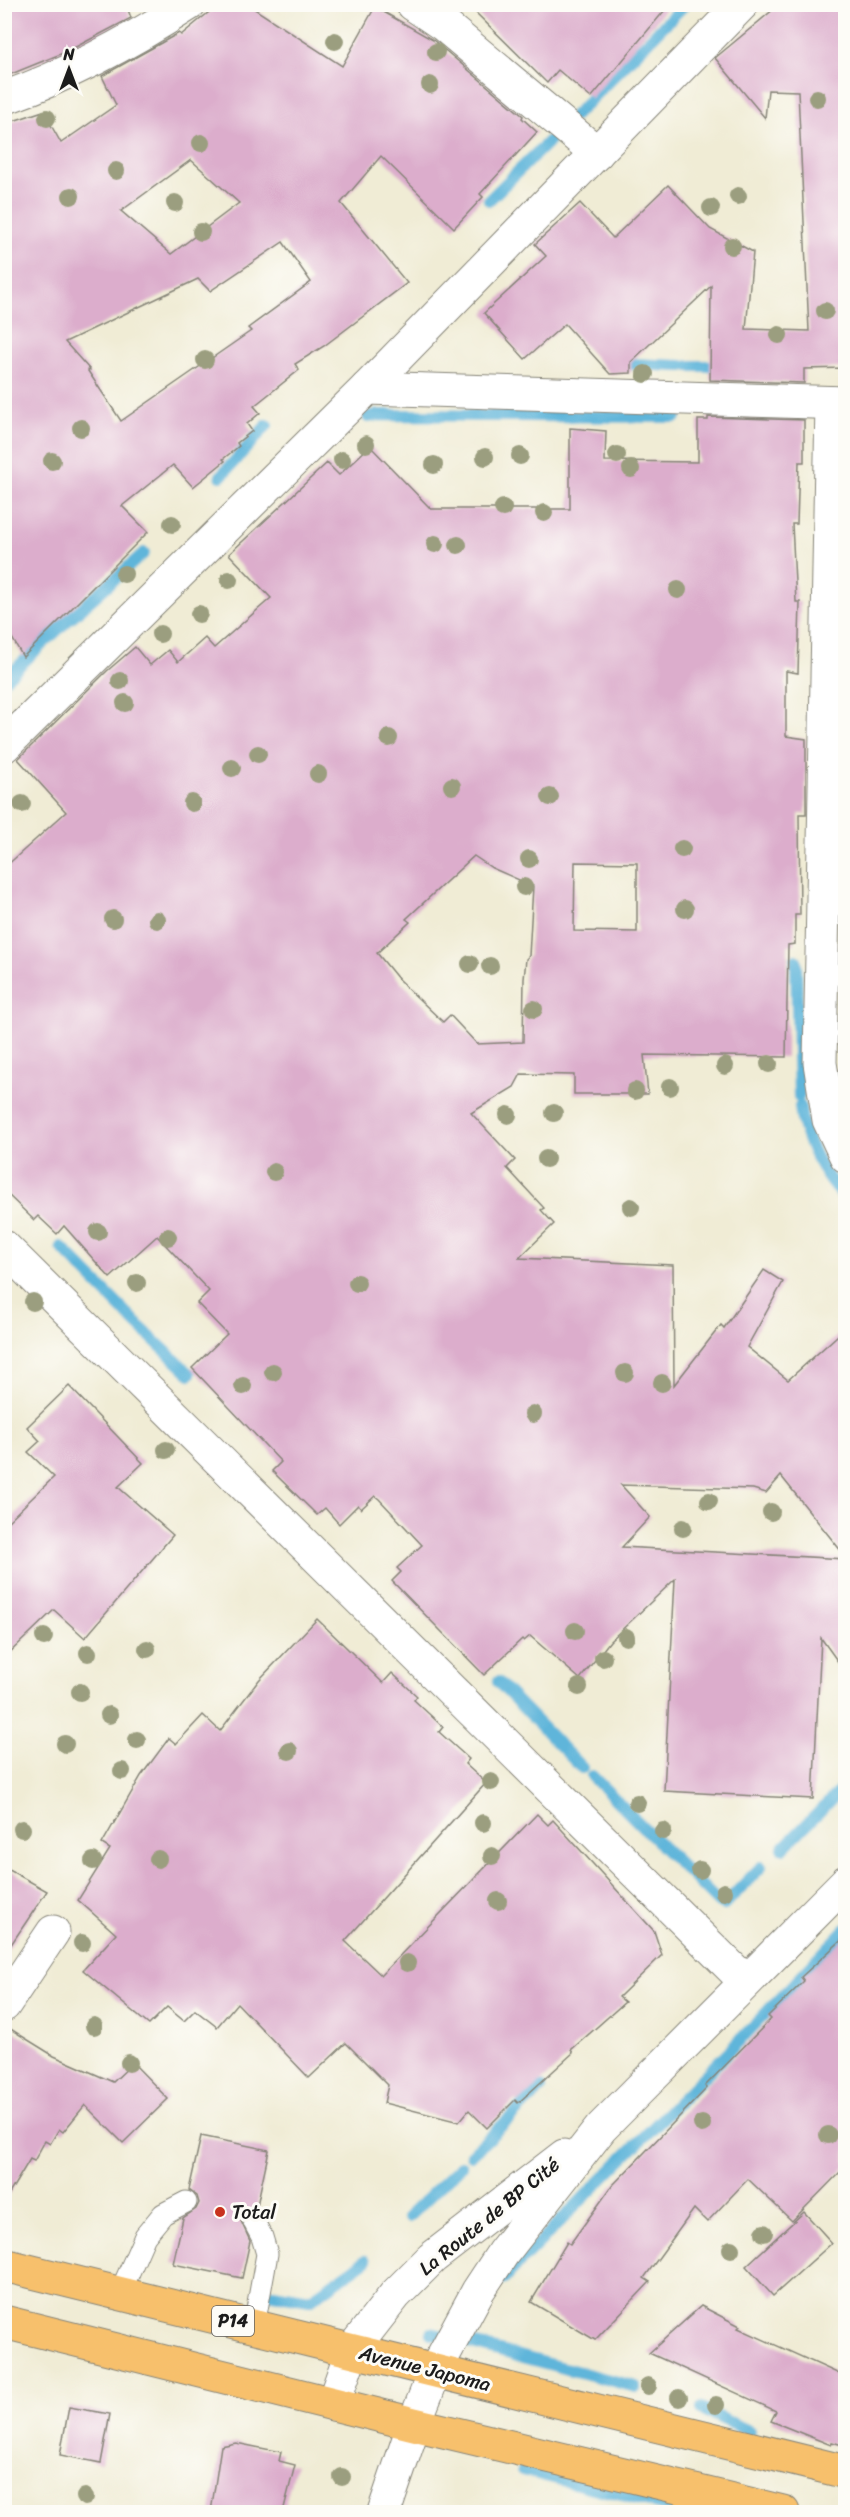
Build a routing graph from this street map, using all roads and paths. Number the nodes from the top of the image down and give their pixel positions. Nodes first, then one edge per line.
1 (189, 4) edge
2 (413, 4) edge
3 (738, 6) edge
4 (4, 98) edge
5 (597, 153) junction
6 (367, 388) junction
7 (839, 403) edge
8 (4, 746) edge
9 (846, 1156) edge
10 (4, 1247) edge
11 (846, 1882) edge
12 (53, 1932) dead end
13 (746, 1982) junction
14 (4, 2005) edge
15 (601, 2128) junction
16 (186, 2202) dead end
17 (254, 2222) dead end
18 (4, 2265) edge
19 (120, 2293) junction
20 (4, 2322) edge
21 (254, 2326) junction
22 (352, 2350) junction
23 (436, 2369) junction
24 (333, 2404) junction
25 (414, 2424) junction
26 (846, 2472) edge
27 (384, 2512) edge
28 (783, 2512) edge

1 - 4 street
2 - 5 street
3 - 5 street
5 - 6 street
6 - 7 street
6 - 8 street
7 - 9 street
10 - 13 street
11 - 13 street, La Route de BP Cité
12 - 14 street
13 - 15 street, La Route de BP Cité
15 - 22 street, La Route de BP Cité
15 - 23 street, La Route de BP Cité
16 - 19 lane
17 - 21 lane
18 - 19 main road, Avenue Japoma / P14
19 - 21 main road, Avenue Japoma / P14
20 - 24 main road
21 - 22 main road, Avenue Japoma / P14
22 - 23 main road, Avenue Japoma / P14
22 - 24 street, La Route de BP Cité
23 - 25 street, La Route de BP Cité
23 - 26 main road, Avenue Japoma / P14
24 - 25 main road
25 - 27 street, La Route de BP Cité
25 - 28 main road

